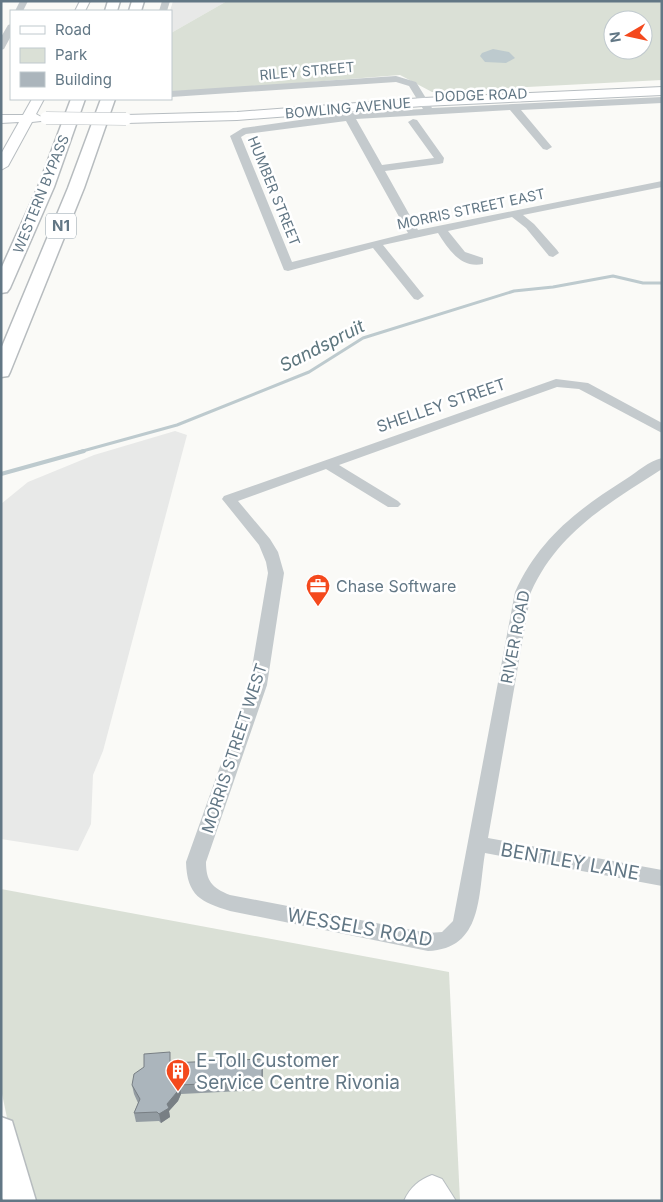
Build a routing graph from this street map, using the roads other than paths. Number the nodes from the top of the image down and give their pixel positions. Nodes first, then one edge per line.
1 (10, 30) edge
2 (1, 47) edge
3 (662, 90) edge
4 (172, 94) edge
5 (30, 100) edge
6 (38, 100) edge
7 (78, 100) edge
8 (108, 100) edge
9 (662, 100) edge
10 (426, 106) junction
11 (513, 107) junction
12 (349, 116) junction
13 (1, 117) edge
14 (29, 118) junction
15 (413, 122) dead end
16 (243, 131) joint
17 (547, 147) dead end
18 (1, 150) edge
19 (1, 166) edge
20 (378, 169) junction
21 (662, 184) edge
22 (516, 214) junction
23 (442, 230) junction
24 (415, 235) junction
25 (376, 244) junction
26 (553, 253) dead end
27 (473, 262) dead end
28 (288, 267) joint
29 (1, 288) edge
30 (418, 296) dead end
31 (10, 352) junction
32 (1, 372) edge
33 (1, 382) edge
34 (662, 429) edge
35 (662, 462) edge
36 (326, 463) junction
37 (229, 499) joint
38 (393, 504) dead end
39 (477, 844) junction
40 (196, 862) joint
41 (662, 878) edge
42 (1, 1132) edge
43 (20, 1201) edge
44 (419, 1201) edge
45 (442, 1201) edge

1 - 2 street
3 - 10 main road, BOWLING AVENUE
4 - 10 street, RILEY STREET
5 - 14 main road
6 - 14 main road
7 - 29 highway, WESTERN BYPASS / N1
8 - 31 highway, WESTERN BYPASS / N1
9 - 11 street, DODGE ROAD
10 - 11 street, DODGE ROAD
10 - 12 street, DODGE ROAD
10 - 14 main road, BOWLING AVENUE, bridge
11 - 17 street
12 - 16 street, DODGE ROAD
12 - 20 street
13 - 14 main road, BOWLING AVENUE
14 - 18 main road
14 - 19 main road
15 - 20 street
16 - 28 street, HUMBER STREET
20 - 24 street
21 - 22 street, MORRIS STREET EAST
22 - 23 street, MORRIS STREET EAST
22 - 26 street
23 - 24 street, MORRIS STREET EAST
23 - 27 street
24 - 25 street, MORRIS STREET EAST
25 - 28 street, MORRIS STREET EAST
25 - 30 street
31 - 32 highway, WESTERN BYPASS / N1
31 - 33 highway
34 - 36 street, SHELLEY STREET
35 - 39 street, RIVER ROAD
36 - 37 street, SHELLEY STREET
36 - 38 street
37 - 40 street, MORRIS STREET WEST
39 - 40 street, WESSELS ROAD
39 - 41 street, BENTLEY LANE
42 - 43 highway
44 - 45 main road

